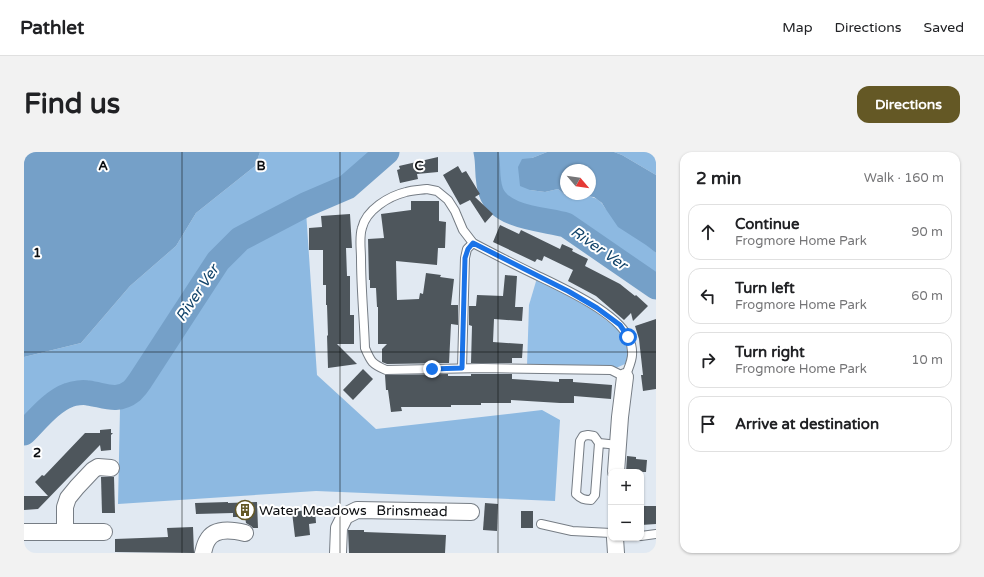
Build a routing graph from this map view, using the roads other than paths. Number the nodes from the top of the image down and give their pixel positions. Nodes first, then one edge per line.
1 (473, 243) junction
2 (462, 368) junction
3 (625, 377) junction
4 (599, 443) junction
5 (618, 445) junction
6 (111, 468) dead end
7 (616, 469) edge
8 (471, 512) dead end
9 (541, 524) dead end
10 (24, 532) edge
11 (65, 532) junction
12 (104, 532) dead end
13 (246, 533) dead end
14 (656, 534) edge
15 (644, 536) edge
16 (608, 538) edge
17 (202, 553) edge
18 (338, 553) edge

1 - 2 lane
1 - 2 lane
1 - 3 lane
2 - 3 lane
3 - 5 street
4 - 4 lane
4 - 5 lane
5 - 7 street
6 - 11 street
8 - 18 street, Brinsmead
9 - 16 lane
10 - 11 street
11 - 12 street
13 - 17 street
14 - 15 lane

